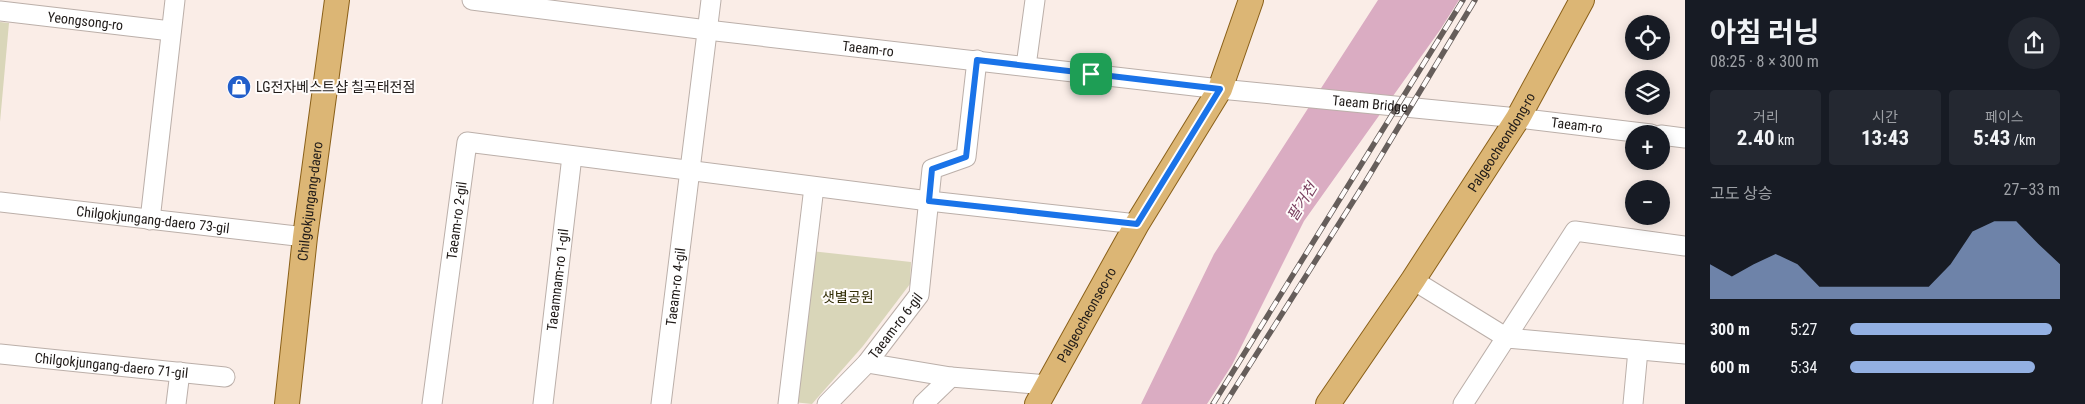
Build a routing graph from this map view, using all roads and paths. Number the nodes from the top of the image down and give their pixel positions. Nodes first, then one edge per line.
1 (175, 0) edge
2 (337, 0) edge
3 (472, 0) edge
4 (710, 0) edge
5 (1035, 0) edge
6 (1251, 0) edge
7 (1582, 0) edge
8 (0, 11) edge
9 (707, 30) junction
10 (171, 31) junction
11 (977, 60) junction
12 (1026, 66) junction
13 (1220, 89) junction
14 (1265, 92) joint
15 (1474, 114) joint
16 (1518, 118) junction
17 (1625, 131) edge
18 (1670, 136) edge
19 (1685, 138) edge
20 (572, 156) junction
21 (689, 171) junction
22 (814, 187) junction
23 (929, 201) junction
24 (0, 202) edge
25 (150, 220) junction
26 (1137, 224) junction
27 (305, 237) junction
28 (1685, 246) edge
29 (1413, 280) junction
30 (1506, 338) junction
31 (1638, 350) junction
32 (0, 354) edge
33 (1685, 354) edge
34 (867, 363) junction
35 (180, 372) junction
36 (225, 377) dead end
37 (951, 377) junction
38 (1042, 394) edge
39 (176, 404) edge
40 (287, 404) edge
41 (432, 404) edge
42 (544, 404) edge
43 (661, 404) edge
44 (788, 404) edge
45 (827, 404) edge
46 (923, 404) edge
47 (1328, 404) edge
48 (1463, 404) edge
49 (1633, 404) edge

1 - 10 street
2 - 27 main road, Chilgokjungang-daero
3 - 9 street, Taeam-ro
4 - 9 street, Taeam-ro 4-gil
5 - 12 street
6 - 13 main road, Palgeocheonseo-ro
7 - 16 main road, Palgeocheondong-ro
8 - 10 street, Yeongsong-ro
9 - 11 street, Taeam-ro
9 - 21 street, Taeam-ro 4-gil
10 - 25 street
11 - 12 street, Taeam-ro
11 - 23 street, Taeam-ro 6-gil
12 - 13 street, Taeam-ro
13 - 14 street, Taeam-ro
13 - 26 main road, Palgeocheonseo-ro
14 - 15 street, Taeam Bridge
15 - 16 street, Taeam-ro
16 - 17 street, Taeam-ro
16 - 29 main road, Palgeocheondong-ro
18 - 19 street
20 - 21 street
20 - 41 street, Taeam-ro 2-gil
20 - 42 street, Taeamnam-ro 1-gil
21 - 22 street
21 - 43 street, Taeam-ro 4-gil
22 - 23 street
22 - 44 street
23 - 26 street
23 - 34 street, Taeam-ro 6-gil
24 - 25 street, Chilgokjungang-daero 73-gil
25 - 27 street, Chilgokjungang-daero 73-gil
26 - 38 main road, Palgeocheonseo-ro
27 - 40 main road, Chilgokjungang-daero
28 - 30 street
29 - 30 street
29 - 47 main road, Palgeocheondong-ro
30 - 31 street
30 - 48 street
31 - 33 street
31 - 49 street
32 - 35 street, Chilgokjungang-daero 71-gil
34 - 37 street
34 - 45 street, Taeam-ro 6-gil
35 - 36 street, Chilgokjungang-daero 71-gil
35 - 39 street
37 - 38 street
37 - 46 street

